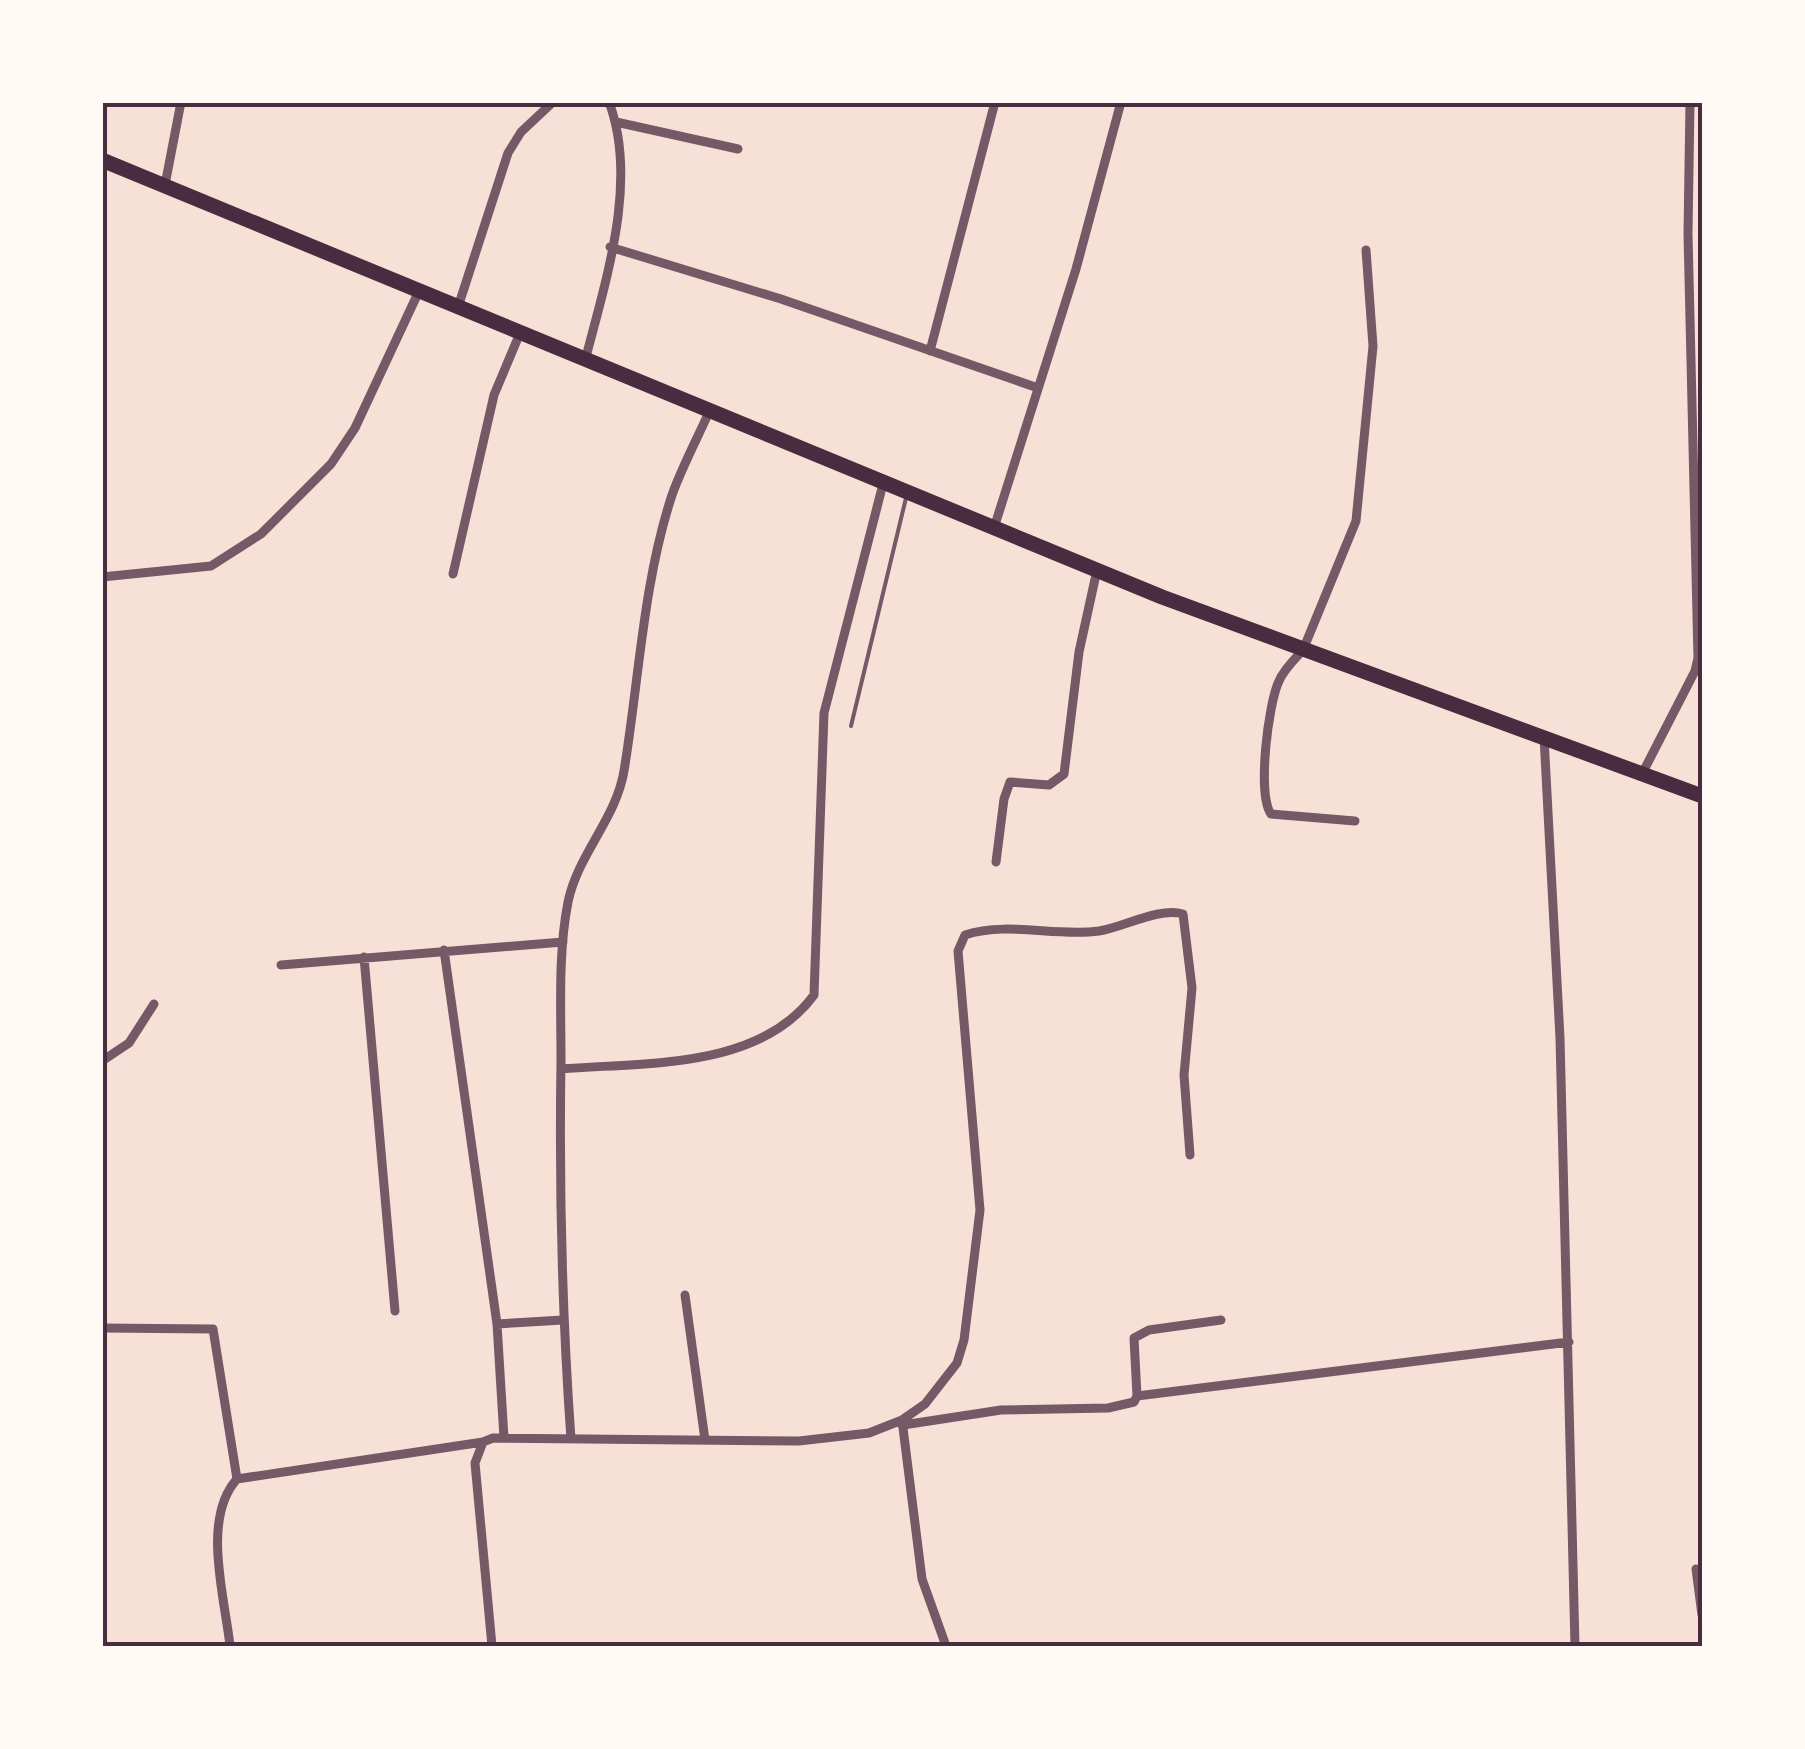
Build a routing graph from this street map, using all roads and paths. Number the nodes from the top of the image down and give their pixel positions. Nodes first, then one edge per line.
1 (180, 102) edge
2 (553, 102) edge
3 (609, 102) edge
4 (995, 102) edge
5 (1121, 102) edge
6 (1690, 102) edge
7 (616, 122) junction
8 (738, 149) dead end
9 (102, 160) edge
10 (165, 185) junction
11 (610, 248) junction
12 (1366, 250) dead end
13 (1688, 263) junction
14 (1702, 264) edge
15 (420, 291) junction
16 (458, 307) junction
17 (520, 333) junction
18 (930, 350) junction
19 (585, 360) junction
20 (1038, 388) junction
21 (709, 412) junction
22 (882, 484) junction
23 (907, 494) junction
24 (994, 528) junction
25 (1097, 570) junction
26 (453, 574) dead end
27 (102, 577) edge
28 (1304, 650) junction
29 (852, 726) dead end
30 (1544, 737) junction
31 (1642, 774) junction
32 (1702, 796) edge
33 (1356, 821) dead end
34 (996, 862) dead end
35 (563, 942) junction
36 (444, 950) junction
37 (364, 957) junction
38 (281, 965) dead end
39 (154, 1004) dead end
40 (102, 1061) edge
41 (561, 1069) junction
42 (1190, 1155) dead end
43 (686, 1296) dead end
44 (394, 1311) dead end
45 (563, 1320) junction
46 (1221, 1320) dead end
47 (497, 1324) junction
48 (102, 1328) edge
49 (1569, 1342) junction
50 (1137, 1396) junction
51 (902, 1422) junction
52 (504, 1438) junction
53 (571, 1438) junction
54 (705, 1440) junction
55 (483, 1442) junction
56 (237, 1479) junction
57 (1696, 1568) dead end
58 (1702, 1615) edge
59 (230, 1646) edge
60 (492, 1646) edge
61 (946, 1646) edge
62 (1575, 1646) edge

1 - 10 street
2 - 16 street
3 - 7 street
4 - 18 street
5 - 20 street
6 - 13 street
7 - 8 street
7 - 11 street
9 - 10 highway
10 - 15 highway
11 - 18 street
11 - 19 street
12 - 28 street
13 - 14 street
13 - 31 street
15 - 16 highway
15 - 27 street
16 - 17 highway
17 - 19 highway
17 - 26 street
18 - 20 street
19 - 21 highway
20 - 24 street
21 - 22 highway
21 - 35 street
22 - 23 highway
22 - 41 street
23 - 24 highway
23 - 29 lane
24 - 25 highway
25 - 28 highway
25 - 34 street
28 - 30 highway
28 - 33 street
30 - 31 highway
30 - 49 street
31 - 32 highway
35 - 36 street
35 - 41 street
36 - 37 street
36 - 47 street
37 - 38 street
37 - 44 street
39 - 40 street
41 - 45 street
42 - 51 street
43 - 54 street
45 - 47 street
45 - 53 street
46 - 50 street
47 - 52 street
48 - 56 street
49 - 50 street
49 - 62 street
50 - 51 street
51 - 54 street
51 - 61 street
52 - 53 street
52 - 55 street
53 - 54 street
55 - 56 street
55 - 60 street
56 - 59 street
57 - 58 street

